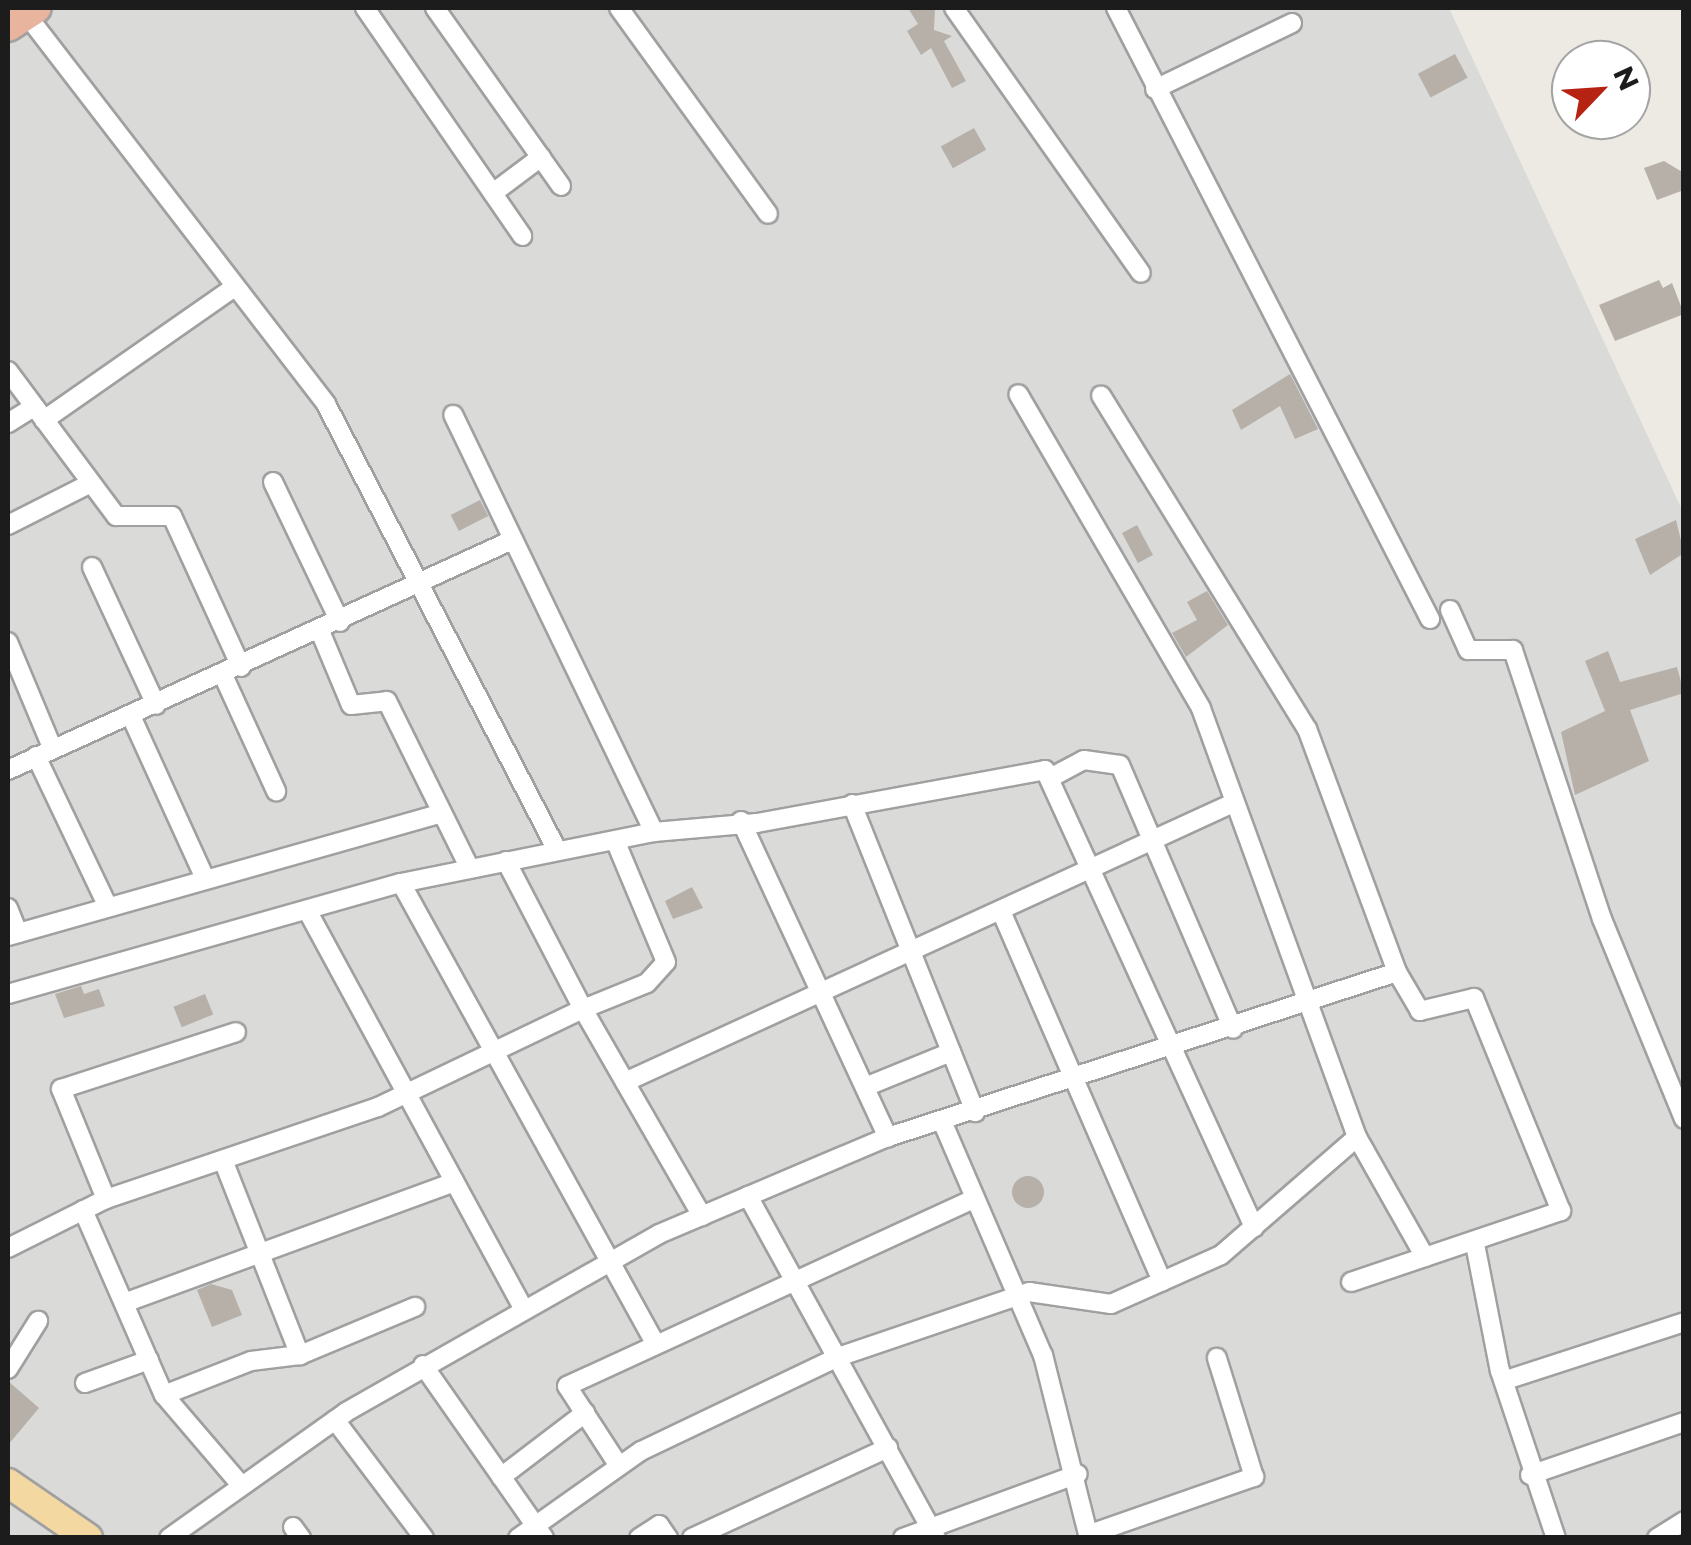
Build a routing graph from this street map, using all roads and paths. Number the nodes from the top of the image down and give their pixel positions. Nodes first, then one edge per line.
1 (365, 8) edge
2 (435, 8) edge
3 (620, 8) edge
4 (954, 8) edge
5 (1116, 8) edge
6 (23, 16) edge
7 (1292, 23) dead end
8 (1155, 89) junction
9 (541, 157) junction
10 (561, 186) dead end
11 (492, 193) junction
12 (768, 214) dead end
13 (522, 236) dead end
14 (1140, 273) dead end
15 (236, 287) junction
16 (8, 371) edge
17 (1018, 394) dead end
18 (1100, 396) dead end
19 (39, 414) junction
20 (453, 416) dead end
21 (8, 423) edge
22 (273, 482) dead end
23 (91, 483) junction
24 (8, 525) edge
25 (510, 540) junction
26 (92, 566) dead end
27 (420, 586) junction
28 (1450, 610) dead end
29 (1430, 619) dead end
30 (340, 622) junction
31 (320, 631) junction
32 (8, 642) edge
33 (241, 667) junction
34 (223, 675) junction
35 (156, 705) junction
36 (132, 716) junction
37 (44, 752) junction
38 (8, 770) edge
39 (1050, 778) junction
40 (276, 792) dead end
41 (852, 804) junction
42 (1230, 804) junction
43 (442, 813) junction
44 (741, 821) junction
45 (654, 832) junction
46 (615, 840) junction
47 (1149, 842) junction
48 (557, 850) junction
49 (506, 861) junction
50 (470, 868) junction
51 (1092, 868) junction
52 (204, 876) junction
53 (401, 883) junction
54 (106, 904) junction
55 (8, 908) edge
56 (307, 910) junction
57 (1001, 911) junction
58 (13, 935) edge
59 (911, 953) junction
60 (1397, 972) junction
61 (824, 993) junction
62 (8, 994) edge
63 (1308, 1006) junction
64 (583, 1009) junction
65 (1233, 1029) junction
66 (236, 1032) dead end
67 (1169, 1049) junction
68 (492, 1052) junction
69 (951, 1052) junction
70 (1078, 1079) junction
71 (626, 1082) junction
72 (865, 1087) junction
73 (406, 1093) junction
74 (976, 1112) junction
75 (1684, 1119) edge
76 (942, 1122) junction
77 (1357, 1137) junction
78 (888, 1138) junction
79 (223, 1160) junction
80 (455, 1182) junction
81 (748, 1196) junction
82 (975, 1198) junction
83 (106, 1199) junction
84 (83, 1210) junction
85 (702, 1216) junction
86 (1254, 1227) junction
87 (1475, 1244) junction
88 (8, 1248) edge
89 (261, 1254) junction
90 (1425, 1257) junction
91 (607, 1263) junction
92 (794, 1276) junction
93 (1162, 1281) junction
94 (1351, 1282) dead end
95 (1017, 1296) junction
96 (124, 1304) junction
97 (415, 1307) dead end
98 (524, 1309) junction
99 (38, 1321) dead end
100 (1684, 1322) edge
101 (655, 1343) junction
102 (300, 1355) junction
103 (838, 1357) junction
104 (1216, 1358) dead end
105 (149, 1360) junction
106 (423, 1365) junction
107 (8, 1369) edge
108 (1506, 1380) junction
109 (86, 1382) dead end
110 (164, 1395) junction
111 (585, 1414) junction
112 (335, 1420) junction
113 (1684, 1422) edge
114 (888, 1448) junction
115 (620, 1466) junction
116 (1078, 1474) junction
117 (1530, 1475) junction
118 (500, 1477) junction
119 (8, 1483) edge
120 (240, 1484) junction
121 (1684, 1521) edge
122 (539, 1532) edge
123 (933, 1533) edge
124 (1090, 1536) edge
125 (1659, 1537) edge
126 (88, 1538) edge
127 (169, 1538) edge
128 (424, 1538) edge
129 (518, 1538) edge
130 (639, 1538) edge
131 (668, 1538) edge
132 (692, 1538) edge
133 (904, 1538) edge
134 (1556, 1538) edge

1 - 11 street
2 - 9 street
3 - 12 street
4 - 14 street
5 - 8 street
6 - 15 street
7 - 8 street
8 - 29 street
9 - 10 street
9 - 11 street
11 - 13 street
15 - 19 street
15 - 27 street
16 - 19 street
17 - 42 street
18 - 60 street
19 - 21 street
19 - 23 street
20 - 25 street
22 - 30 street
23 - 24 street
23 - 33 street
25 - 27 street
25 - 45 street
26 - 35 street
27 - 30 street
27 - 48 street
28 - 75 street
30 - 31 street
31 - 33 street
31 - 43 street
32 - 37 street
33 - 34 street
34 - 35 street
34 - 40 street
35 - 36 street
36 - 37 street
36 - 52 street
37 - 38 street
37 - 54 street
39 - 41 street
39 - 47 street
39 - 51 street
41 - 44 street
41 - 59 street
42 - 47 street
42 - 63 street
43 - 50 street
43 - 52 street
44 - 45 street
44 - 61 street
45 - 46 street
46 - 48 street
46 - 64 street
47 - 51 street
47 - 65 street
48 - 49 street
49 - 50 street
49 - 64 street
50 - 53 street
51 - 57 street
51 - 67 street
52 - 54 street
53 - 56 street
53 - 68 street
54 - 58 street
55 - 58 street
56 - 62 street
56 - 73 street
57 - 59 street
57 - 70 street
59 - 61 street
59 - 69 street
60 - 63 street
60 - 87 street
61 - 71 street
61 - 72 street
63 - 65 street
63 - 77 street
64 - 68 street
64 - 71 street
65 - 67 street
66 - 83 street
67 - 70 street
67 - 86 street
68 - 73 street
68 - 91 street
69 - 72 street
69 - 74 street
70 - 74 street
70 - 93 street
71 - 85 street
72 - 78 street
73 - 79 street
73 - 80 street
74 - 76 street
76 - 78 street
76 - 82 street
77 - 86 street
77 - 90 street
78 - 81 street
79 - 83 street
79 - 89 street
80 - 89 street
80 - 98 street
81 - 85 street
81 - 92 street
82 - 92 street
82 - 95 street
83 - 84 street
84 - 88 street
84 - 96 street
85 - 91 street
86 - 93 street
87 - 90 street
87 - 108 street
89 - 96 street
89 - 102 street
90 - 94 street
91 - 98 street
91 - 101 street
92 - 101 street
92 - 103 street
93 - 95 street
95 - 103 street
95 - 116 street
96 - 105 street
97 - 102 street
98 - 106 street
99 - 107 street
100 - 108 street
101 - 111 street
102 - 110 street
103 - 114 street
103 - 115 street
104 - 124 street
105 - 109 street
105 - 110 street
106 - 112 street
106 - 118 street
108 - 117 street
110 - 120 street
111 - 115 street
111 - 118 street
112 - 120 street
112 - 128 street
113 - 117 street
114 - 123 street
114 - 132 street
115 - 122 street
116 - 123 street
116 - 124 street
117 - 134 street
118 - 122 street
119 - 126 main road
120 - 127 street
121 - 125 street
122 - 129 street
123 - 133 street
130 - 131 street

